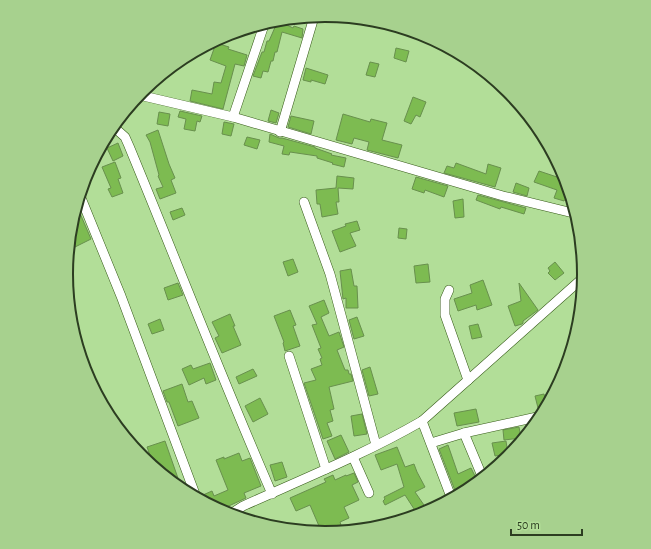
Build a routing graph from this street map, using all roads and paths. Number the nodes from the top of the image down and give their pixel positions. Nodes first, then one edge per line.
1 (312, 23) edge
2 (261, 31) edge
3 (147, 97) edge
4 (233, 117) junction
5 (118, 131) edge
6 (280, 132) junction
7 (304, 202) dead end
8 (83, 204) edge
9 (570, 212) edge
10 (577, 283) edge
11 (449, 290) dead end
12 (289, 356) dead end
13 (468, 380) junction
14 (534, 417) edge
15 (422, 421) junction
16 (464, 433) junction
17 (431, 443) junction
18 (376, 445) junction
19 (353, 457) junction
20 (326, 469) junction
21 (481, 473) edge
22 (193, 489) edge
23 (369, 492) dead end
24 (272, 494) junction
25 (450, 494) edge
26 (237, 511) edge

1 - 6 street
2 - 4 street
3 - 4 street
4 - 6 street
5 - 24 street
6 - 9 street
7 - 18 street
8 - 22 street
10 - 13 street
11 - 13 street
12 - 20 street
13 - 15 street
14 - 16 street
15 - 17 street
15 - 18 street
16 - 17 street
16 - 21 street
17 - 25 street
18 - 19 street
19 - 20 street
19 - 23 street
20 - 24 street
24 - 26 street

